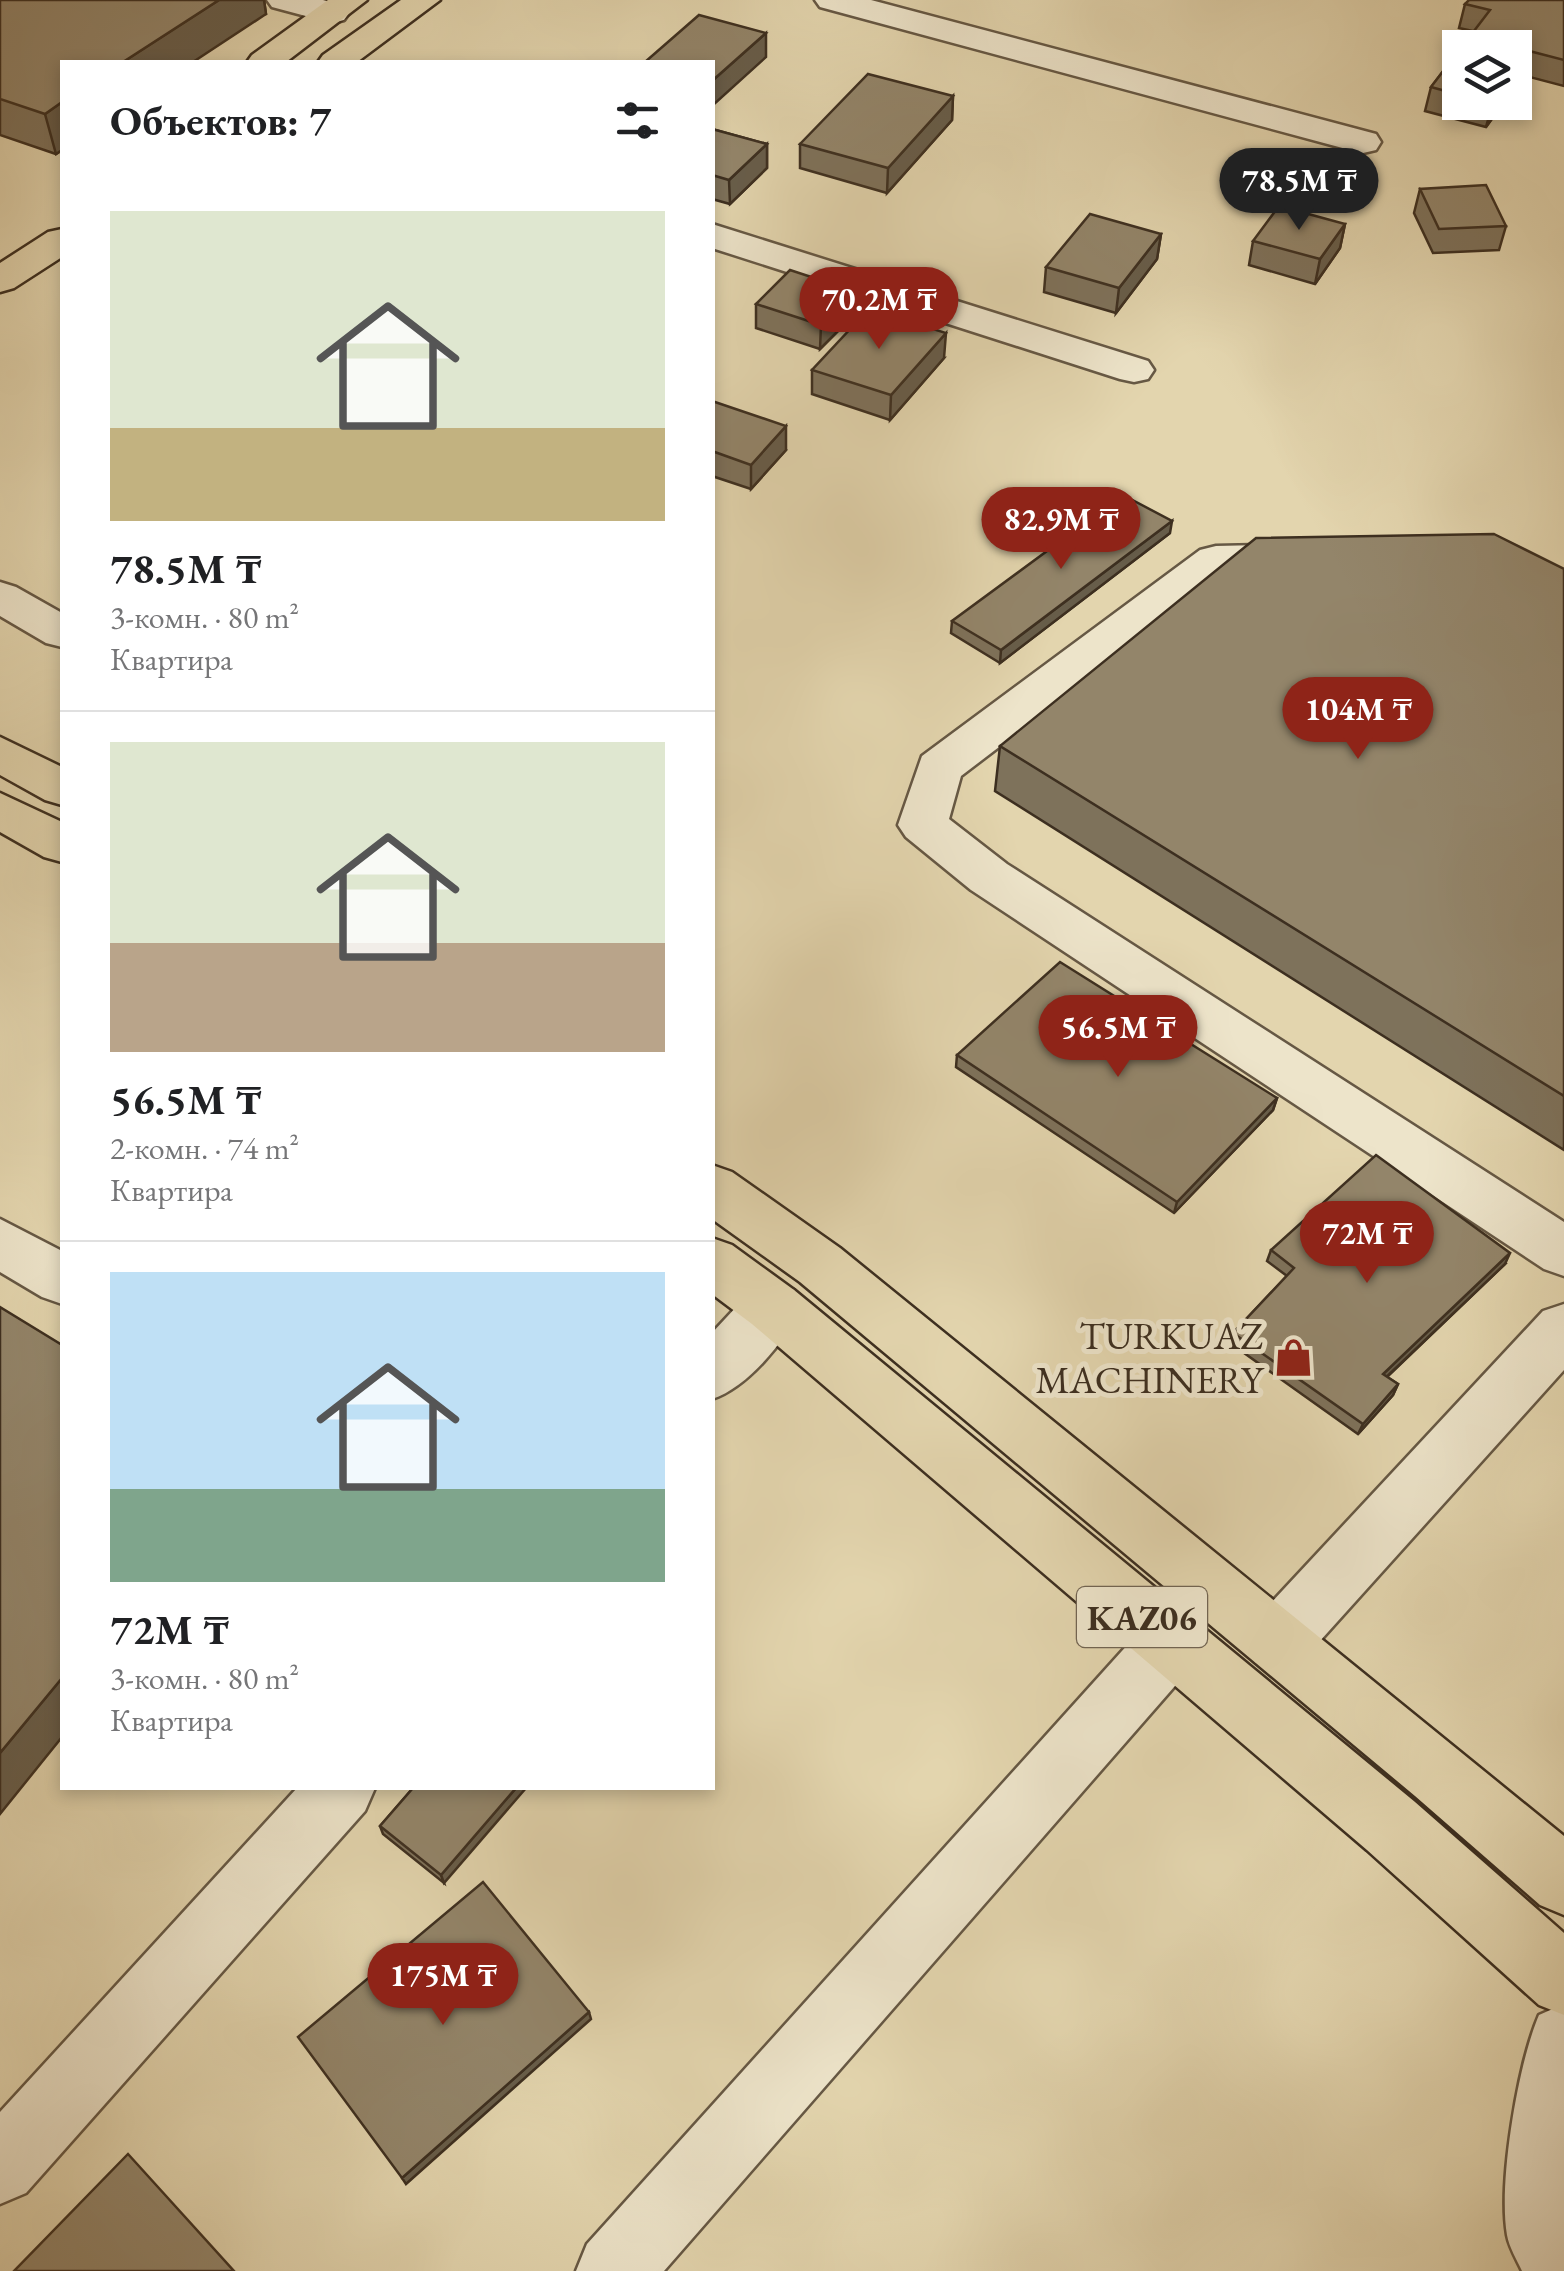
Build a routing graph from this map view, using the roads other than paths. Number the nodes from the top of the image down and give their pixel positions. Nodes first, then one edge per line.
1 (284, 0) edge
2 (423, 0) edge
3 (832, 0) edge
4 (341, 7) edge
5 (267, 60) edge
6 (338, 60) edge
7 (1363, 142) dead end
8 (60, 206) edge
9 (715, 236) edge
10 (0, 241) edge
11 (60, 241) edge
12 (0, 280) edge
13 (1134, 370) dead end
14 (1351, 556) edge
15 (0, 596) edge
16 (60, 631) edge
17 (0, 754) edge
18 (60, 787) edge
19 (0, 810) edge
20 (60, 843) edge
21 (715, 1190) edge
22 (0, 1244) edge
23 (1564, 1252) edge
24 (715, 1264) edge
25 (60, 1279) edge
26 (774, 1306) junction
27 (1564, 1328) edge
28 (715, 1371) edge
29 (1278, 1641) junction
30 (1172, 1642) junction
31 (339, 1790) edge
32 (1564, 1881) edge
33 (1564, 1980) edge
34 (1564, 2040) edge
35 (0, 2167) edge
36 (614, 2271) edge
37 (1561, 2271) edge

1 - 4 street
2 - 6 main road
3 - 7 street
4 - 5 main road
8 - 10 main road
9 - 13 street
11 - 12 main road
14 - 23 street
15 - 16 street
17 - 18 main road
19 - 20 main road
21 - 29 main road, KАZ06
22 - 25 street
24 - 26 main road, KАZ06
26 - 28 street
26 - 30 main road, KАZ06
27 - 29 street
29 - 32 main road, KАZ06
30 - 33 main road, KАZ06
30 - 36 street
31 - 35 street
34 - 37 street

